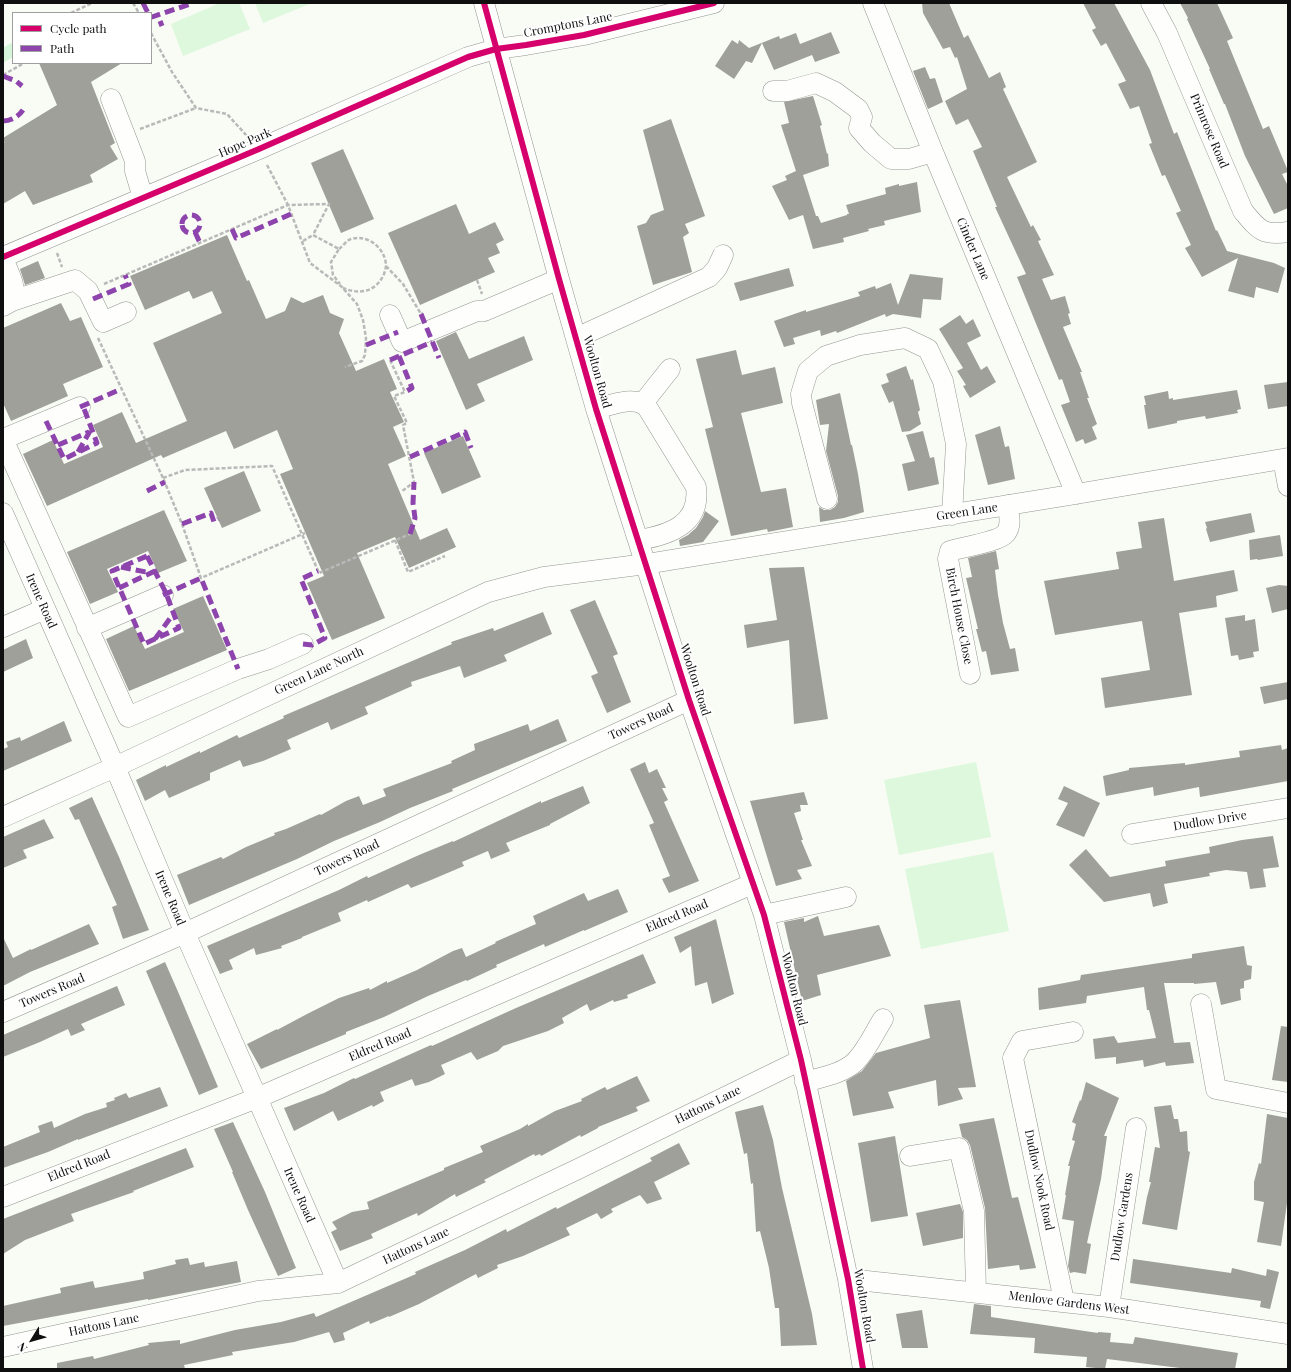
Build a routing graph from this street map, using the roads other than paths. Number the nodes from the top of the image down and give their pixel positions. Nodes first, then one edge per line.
1 (484, 3) edge
2 (873, 3) edge
3 (1151, 3) edge
4 (709, 4) edge
5 (496, 49) junction
6 (773, 91) dead end
7 (111, 99) dead end
8 (933, 152) junction
9 (144, 198) junction
10 (1288, 232) edge
11 (723, 255) dead end
12 (3, 258) edge
13 (559, 279) junction
14 (8, 304) edge
15 (126, 312) dead end
16 (390, 315) dead end
17 (576, 338) junction
18 (670, 369) dead end
19 (643, 403) junction
20 (80, 407) dead end
21 (596, 410) junction
22 (1285, 458) edge
23 (1288, 486) edge
24 (1076, 494) junction
25 (827, 499) dead end
26 (1008, 505) junction
27 (3, 513) edge
28 (952, 514) junction
29 (638, 540) junction
30 (646, 564) junction
31 (163, 595) dead end
32 (45, 609) junction
33 (3, 627) edge
34 (87, 628) junction
35 (302, 644) dead end
36 (970, 674) dead end
37 (689, 700) junction
38 (115, 767) junction
39 (1288, 808) edge
40 (3, 817) edge
41 (1132, 834) dead end
42 (752, 884) junction
43 (846, 897) dead end
44 (764, 915) junction
45 (184, 933) junction
46 (1201, 1004) dead end
47 (3, 1012) edge
48 (883, 1019) dead end
49 (1073, 1032) dead end
50 (801, 1060) junction
51 (805, 1082) junction
52 (256, 1098) junction
53 (1288, 1103) edge
54 (1136, 1128) dead end
55 (910, 1156) dead end
56 (3, 1197) edge
57 (848, 1279) junction
58 (338, 1282) junction
59 (976, 1292) junction
60 (1064, 1301) junction
61 (1109, 1307) junction
62 (1288, 1334) edge
63 (3, 1347) edge
64 (863, 1369) edge

1 - 5 street, Woolton Road
2 - 8 street, Cinder Lane
3 - 10 street, Primrose Road
4 - 5 street, Cromptons Lane
5 - 9 street, Hope Park
5 - 13 street, Woolton Road
6 - 8 street
7 - 9 street
8 - 24 street, Cinder Lane
9 - 12 street, Hope Park
11 - 17 street
12 - 14 street
13 - 16 street
13 - 17 street, Woolton Road
14 - 15 street
17 - 21 street, Woolton Road
18 - 19 street
19 - 21 street
19 - 29 street
20 - 34 street
21 - 29 street, Woolton Road
22 - 23 street
22 - 24 street, Green Lane
24 - 26 street, Green Lane
25 - 28 street
26 - 28 street, Green Lane
26 - 36 street, Birch House Close
27 - 32 street, Irene Road
28 - 30 street, Green Lane
29 - 30 street, Woolton Road
30 - 37 street, Woolton Road
30 - 38 street, Green Lane North
31 - 34 street
32 - 33 street
32 - 38 street, Irene Road
34 - 35 street
37 - 42 street, Woolton Road
37 - 45 street, Towers Road
38 - 40 street, Green Lane North
38 - 45 street, Irene Road
39 - 41 street, Dudlow Drive
42 - 44 street, Woolton Road
42 - 52 street, Eldred Road
43 - 44 street
44 - 50 street, Woolton Road
45 - 47 street, Towers Road
45 - 52 street, Irene Road
46 - 53 street
48 - 51 street
49 - 60 street, Dudlow Nook Road
50 - 51 street, Woolton Road
50 - 58 street, Hattons Lane
51 - 57 street, Woolton Road
52 - 56 street, Eldred Road
52 - 58 street, Irene Road
54 - 61 street, Dudlow Gardens
55 - 59 street
57 - 59 street, Menlove Gardens West
57 - 64 street, Woolton Road
58 - 63 street, Hattons Lane
59 - 60 street, Menlove Gardens West
60 - 61 street, Menlove Gardens West
61 - 62 street, Menlove Gardens West

